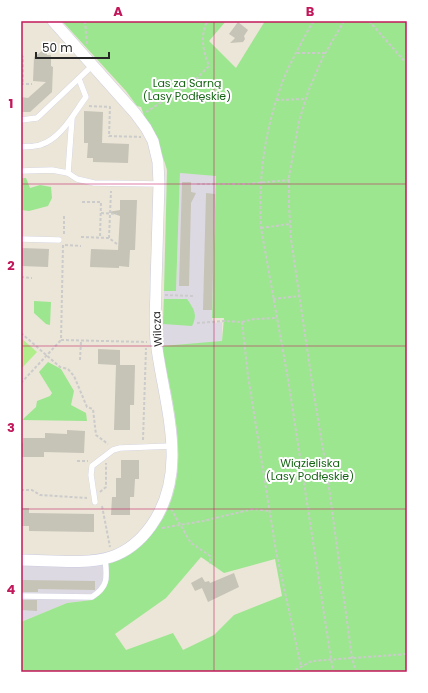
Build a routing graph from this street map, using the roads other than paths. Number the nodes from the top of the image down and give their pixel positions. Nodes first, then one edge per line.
1 (53, 21) edge
2 (93, 65) junction
3 (79, 79) junction
4 (72, 117) junction
5 (21, 120) edge
6 (21, 146) edge
7 (21, 170) edge
8 (68, 174) junction
9 (159, 184) junction
10 (21, 239) edge
11 (61, 243) road end
12 (173, 446) junction
13 (95, 502) road end
14 (108, 555) junction
15 (21, 560) edge
16 (21, 596) edge

1 - 2 street, Wilcza
2 - 3 lane
2 - 9 street, Wilcza
3 - 4 lane
3 - 5 lane
4 - 6 lane
4 - 8 lane
7 - 8 lane
8 - 9 lane
9 - 12 street, Wilcza
10 - 11 lane
12 - 13 lane
12 - 14 street, Wilcza
14 - 15 street, Wilcza
14 - 16 lane

